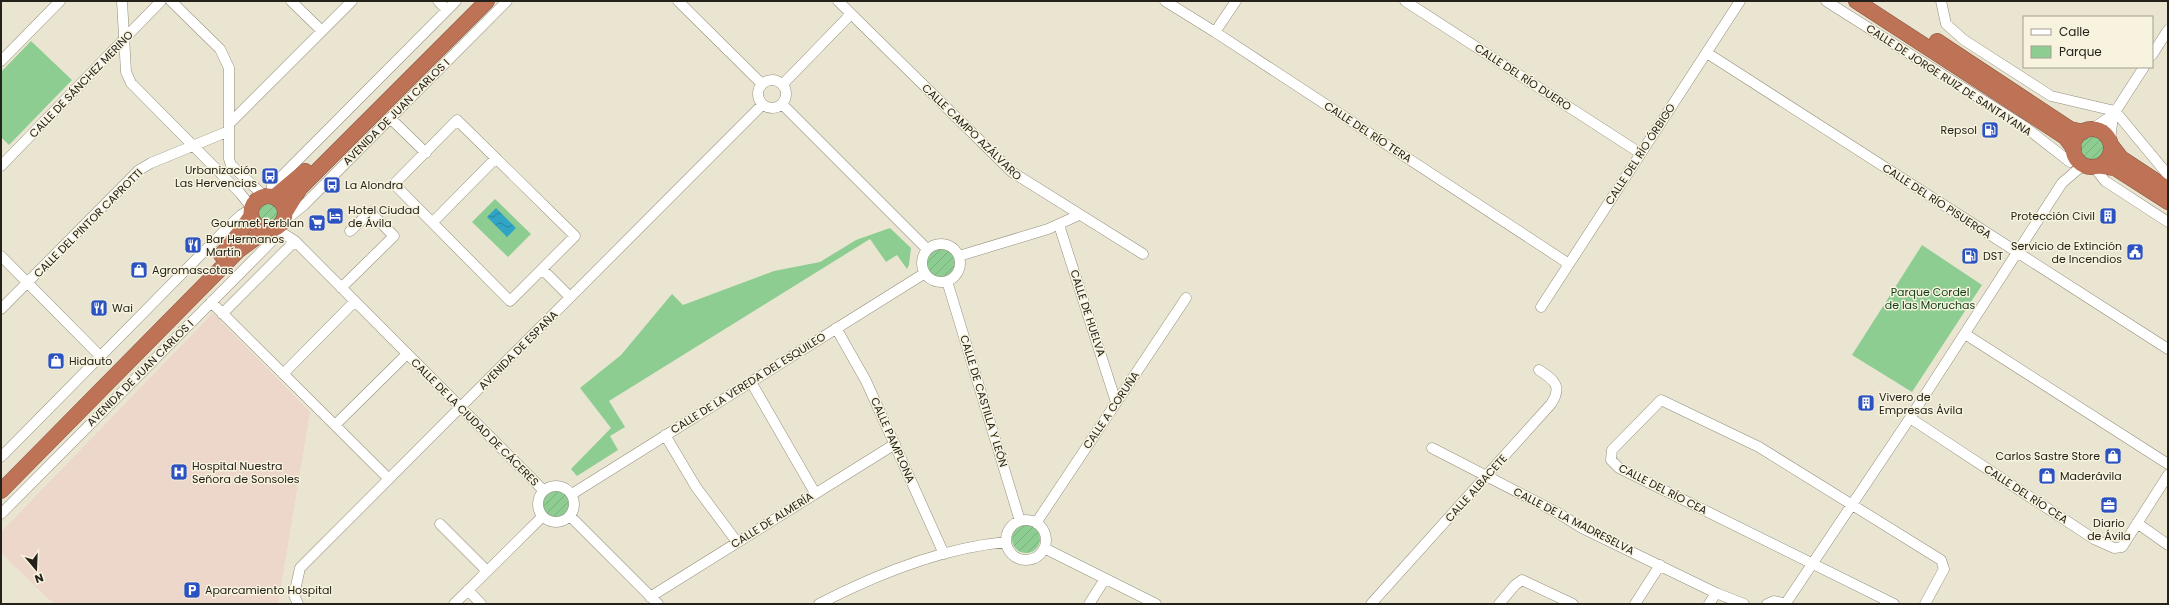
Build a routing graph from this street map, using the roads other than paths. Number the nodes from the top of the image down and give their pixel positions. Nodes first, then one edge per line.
1 (60, 1) edge
2 (122, 1) edge
3 (161, 1) edge
4 (171, 1) edge
5 (291, 1) edge
6 (352, 1) edge
7 (438, 1) edge
8 (456, 1) edge
9 (473, 1) edge
10 (487, 1) edge
11 (507, 1) edge
12 (678, 1) edge
13 (838, 1) edge
14 (1165, 1) edge
15 (1236, 1) edge
16 (1405, 1) edge
17 (1740, 1) edge
18 (1826, 1) edge
19 (1856, 1) edge
20 (1875, 1) edge
21 (1941, 1) edge
22 (447, 10) junction
23 (851, 14) junction
24 (2168, 30) edge
25 (322, 31) junction
26 (1215, 32) junction
27 (123, 40) junction
28 (1707, 52) junction
29 (2153, 53) edge
30 (1, 61) edge
31 (2143, 68) edge
32 (762, 84) junction
33 (783, 84) junction
34 (762, 104) junction
35 (783, 105) junction
36 (2114, 113) junction
37 (390, 118) junction
38 (229, 128) junction
39 (2086, 131) junction
40 (2110, 143) junction
41 (194, 147) junction
42 (426, 153) junction
43 (1640, 153) junction
44 (496, 158) junction
45 (2082, 160) junction
46 (1, 166) edge
47 (2168, 175) edge
48 (270, 196) junction
49 (2167, 199) edge
50 (251, 211) junction
51 (1079, 215) junction
52 (433, 222) junction
53 (2168, 222) edge
54 (278, 224) junction
55 (1059, 225) junction
56 (350, 231) dead end
57 (295, 241) junction
58 (927, 249) junction
59 (2017, 252) junction
60 (1143, 254) dead end
61 (1, 256) edge
62 (959, 256) junction
63 (1569, 264) junction
64 (543, 270) junction
65 (925, 273) junction
66 (947, 281) junction
67 (28, 283) junction
68 (341, 288) junction
69 (570, 297) junction
70 (1186, 298) dead end
71 (355, 301) junction
72 (211, 302) junction
73 (1541, 307) dead end
74 (1, 310) edge
75 (222, 314) junction
76 (836, 328) junction
77 (1965, 334) junction
78 (2168, 349) edge
79 (407, 354) junction
80 (100, 356) junction
81 (1539, 370) dead end
82 (283, 374) junction
83 (751, 382) junction
84 (1116, 402) junction
85 (460, 407) junction
86 (1910, 418) junction
87 (335, 426) junction
88 (665, 435) junction
89 (895, 444) junction
90 (1432, 448) dead end
91 (1, 457) edge
92 (2168, 464) edge
93 (2168, 475) edge
94 (1486, 476) junction
95 (1, 478) edge
96 (389, 479) junction
97 (543, 490) junction
98 (1, 491) edge
99 (815, 493) junction
100 (572, 494) junction
101 (1853, 504) junction
102 (1, 514) edge
103 (570, 516) junction
104 (542, 517) junction
105 (1020, 521) junction
106 (1036, 522) junction
107 (2137, 523) junction
108 (440, 524) dead end
109 (737, 542) junction
110 (1006, 542) junction
111 (2168, 545) edge
112 (1044, 548) junction
113 (944, 554) junction
114 (1813, 563) junction
115 (1660, 565) junction
116 (487, 571) junction
117 (1105, 579) junction
118 (468, 590) junction
119 (1716, 593) junction
120 (650, 596) junction
121 (298, 604) edge
122 (454, 604) edge
123 (481, 604) edge
124 (658, 604) edge
125 (819, 604) edge
126 (1089, 604) edge
127 (1156, 604) edge
128 (1371, 604) edge
129 (1499, 604) edge
130 (1572, 604) edge
131 (1635, 604) edge
132 (1709, 604) edge
133 (1744, 604) edge
134 (1767, 604) edge
135 (1786, 604) edge
136 (1894, 604) edge
137 (1925, 604) edge

1 - 30 street
2 - 27 street
3 - 27 street, CALLE DE SÁNCHEZ MERINO
4 - 38 street
5 - 25 street
6 - 25 street, CALLE DEL PINTOR CAPROTTI
7 - 22 street
8 - 22 street
9 - 48 highway
10 - 54 highway, AVENIDA DE JUAN CARLOS I
11 - 37 street, AVENIDA DE JUAN CARLOS I
12 - 32 street
13 - 23 street, CALLE CAMPO AZÁLVARO
14 - 26 street, CALLE DEL RÍO TERA
15 - 26 street
16 - 43 street, CALLE DEL RÍO DUERO
17 - 28 street, CALLE DEL RÍO ÓRBIGO
18 - 45 street, CALLE DE JORGE RUIZ DE SANTAYANA
19 - 45 highway, CALLE DE JORGE RUIZ DE SANTAYANA
20 - 39 highway, CALLE DE JORGE RUIZ DE SANTAYANA
21 - 36 street
22 - 48 street
23 - 33 street
23 - 51 street, CALLE CAMPO AZÁLVARO
24 - 29 street
25 - 38 street, CALLE DEL PINTOR CAPROTTI
26 - 63 street, CALLE DEL RÍO TERA
27 - 41 street
27 - 46 street, CALLE DE SÁNCHEZ MERINO
28 - 43 street, CALLE DEL RÍO ÓRBIGO
28 - 59 street, CALLE DEL RÍO PISUERGA
31 - 36 street
32 - 33 street
32 - 34 street
33 - 35 street
34 - 35 street
34 - 69 street, AVENIDA DE ESPAÑA
35 - 58 street
36 - 39 street
36 - 40 street
36 - 47 street
37 - 42 street
37 - 54 street, AVENIDA DE JUAN CARLOS I
38 - 41 street, CALLE DEL PINTOR CAPROTTI
38 - 48 street
39 - 40 highway, CALLE DE JORGE RUIZ DE SANTAYANA
39 - 45 highway
40 - 45 highway
40 - 49 highway, CALLE DE JORGE RUIZ DE SANTAYANA
41 - 50 street
41 - 67 street, CALLE DEL PINTOR CAPROTTI
42 - 44 street
42 - 52 street
43 - 63 street, CALLE DEL RÍO ÓRBIGO
44 - 52 street
44 - 64 street
45 - 49 highway, CALLE DE JORGE RUIZ DE SANTAYANA
45 - 53 street, CALLE DE JORGE RUIZ DE SANTAYANA
45 - 59 street
48 - 50 highway
48 - 54 highway
50 - 54 highway
50 - 80 street
50 - 95 highway
51 - 55 street
51 - 60 street, CALLE CAMPO AZÁLVARO
52 - 64 street
54 - 57 street, CALLE DE LA CIUDAD DE CÁCERES
54 - 72 street, AVENIDA DE JUAN CARLOS I
54 - 98 highway, AVENIDA DE JUAN CARLOS I
55 - 62 street
55 - 84 street, CALLE DE HUELVA
56 - 68 street
57 - 68 street, CALLE DE LA CIUDAD DE CÁCERES
57 - 75 street
58 - 62 street
58 - 65 street
59 - 77 street
59 - 78 street, CALLE DEL RÍO PISUERGA
61 - 67 street
62 - 66 street
63 - 73 street, CALLE DEL RÍO ÓRBIGO
64 - 69 street
65 - 66 street
65 - 76 street, CALLE DE LA VEREDA DEL ESQUILEO
66 - 105 street, CALLE DE CASTILLA Y LEÓN
67 - 74 street, CALLE DEL PINTOR CAPROTTI
67 - 80 street
68 - 71 street, CALLE DE LA CIUDAD DE CÁCERES
69 - 85 street, AVENIDA DE ESPAÑA
70 - 84 street, CALLE A CORUÑA
71 - 79 street, CALLE DE LA CIUDAD DE CÁCERES
71 - 82 street
72 - 75 street
72 - 102 street, AVENIDA DE JUAN CARLOS I
75 - 82 street
76 - 83 street, CALLE DE LA VEREDA DEL ESQUILEO
76 - 89 street, CALLE PAMPLONA
77 - 86 street
77 - 92 street
79 - 85 street, CALLE DE LA CIUDAD DE CÁCERES
79 - 87 street, CALLE DE LA CIUDAD DE CÁCERES
80 - 91 street
81 - 94 street, CALLE ALBACETE
82 - 87 street
83 - 88 street, CALLE DE LA VEREDA DEL ESQUILEO
83 - 99 street
84 - 106 street, CALLE A CORUÑA
85 - 96 street, AVENIDA DE ESPAÑA
85 - 97 street, CALLE DE LA CIUDAD DE CÁCERES
86 - 101 street
86 - 107 street, CALLE DEL RÍO CEA
87 - 96 street
88 - 100 street, CALLE DE LA VEREDA DEL ESQUILEO
88 - 109 street
89 - 99 street, CALLE DE ALMERÍA
89 - 113 street, CALLE PAMPLONA
90 - 94 street, CALLE DE LA MADRESELVA
93 - 107 street, CALLE DEL RÍO CEA
94 - 115 street, CALLE DE LA MADRESELVA
94 - 128 street, CALLE ALBACETE
96 - 121 street, AVENIDA DE ESPAÑA
97 - 100 street
97 - 104 street
99 - 109 street, CALLE DE ALMERÍA
100 - 103 street
101 - 114 street
101 - 114 street, CALLE DEL RÍO CEA
101 - 137 street, CALLE DEL RÍO CEA
103 - 104 street
103 - 120 street
104 - 116 street
105 - 106 street
105 - 110 street
106 - 112 street
107 - 111 street
108 - 116 street
109 - 120 street, CALLE DE ALMERÍA
110 - 112 street
110 - 113 street
112 - 117 street
113 - 125 street
114 - 135 street
114 - 136 street, CALLE DEL RÍO CEA
115 - 119 street, CALLE DE LA MADRESELVA
115 - 131 street
116 - 118 street
117 - 126 street
117 - 127 street
118 - 122 street
118 - 123 street
119 - 132 street
119 - 133 street, CALLE DE LA MADRESELVA
120 - 124 street
129 - 130 street
134 - 135 street

